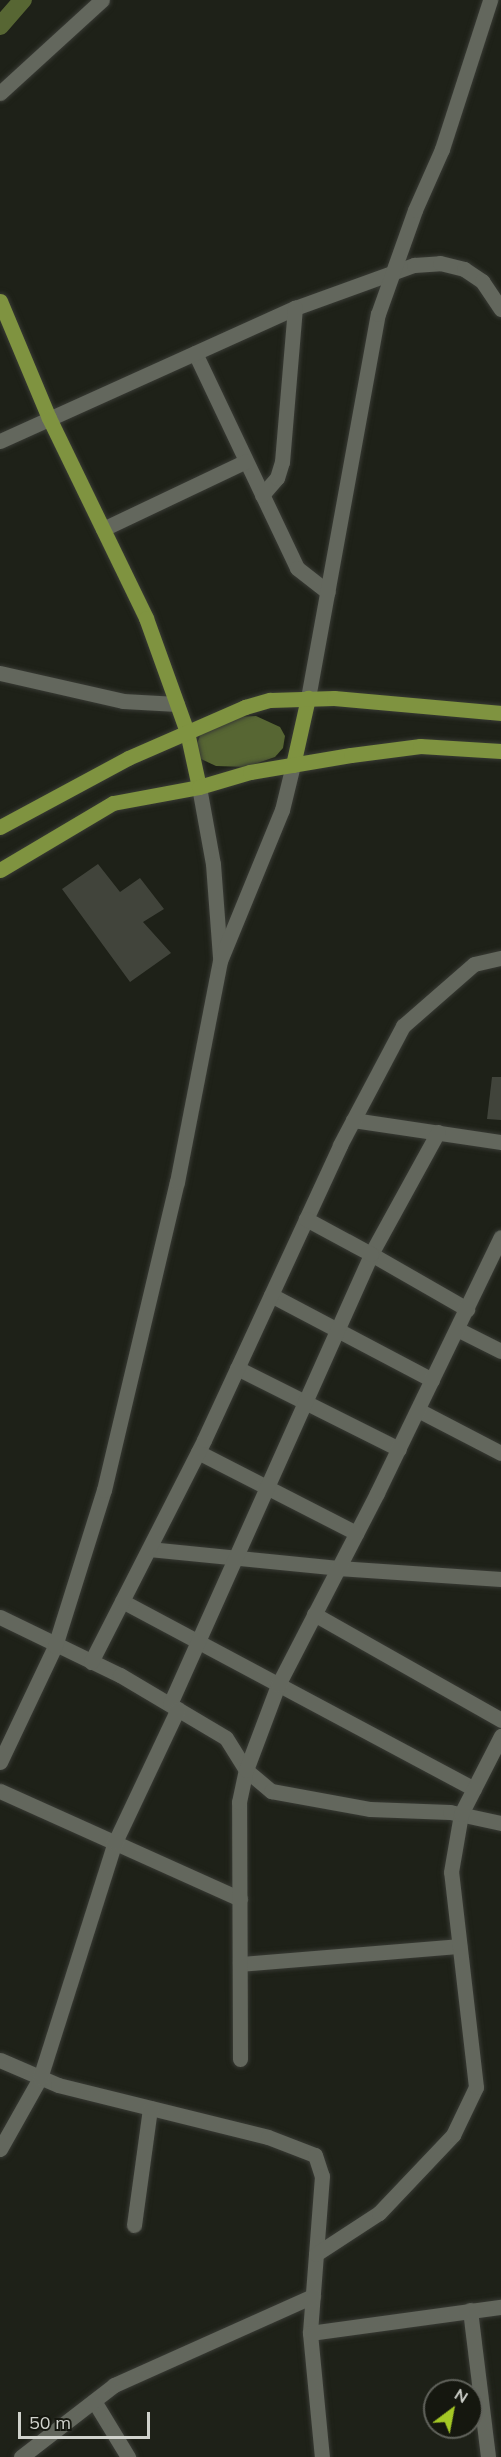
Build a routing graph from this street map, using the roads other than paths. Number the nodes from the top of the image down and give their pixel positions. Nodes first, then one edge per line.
1 (102, 0) edge
2 (490, 0) edge
3 (0, 93) edge
4 (389, 277) junction
5 (0, 301) edge
6 (296, 308) junction
7 (501, 309) edge
8 (195, 353) junction
9 (49, 418) junction
10 (0, 441) edge
11 (246, 461) junction
12 (262, 495) junction
13 (103, 529) junction
14 (328, 592) junction
15 (0, 673) edge
16 (308, 698) junction
17 (177, 704) junction
18 (501, 713) edge
19 (187, 732) junction
20 (501, 751) edge
21 (293, 765) junction
22 (199, 787) junction
23 (0, 828) edge
24 (0, 870) edge
25 (501, 958) edge
26 (220, 961) junction
27 (353, 1120) junction
28 (438, 1132) junction
29 (501, 1142) edge
30 (306, 1219) junction
31 (501, 1237) edge
32 (370, 1254) junction
33 (495, 1264) edge
34 (271, 1295) junction
35 (466, 1309) junction
36 (457, 1329) junction
37 (337, 1330) junction
38 (501, 1351) edge
39 (237, 1368) junction
40 (432, 1380) junction
41 (305, 1402) junction
42 (418, 1410) junction
43 (399, 1449) junction
44 (198, 1452) junction
45 (501, 1453) edge
46 (268, 1488) junction
47 (356, 1533) junction
48 (149, 1549) junction
49 (236, 1558) junction
50 (338, 1568) junction
51 (501, 1579) edge
52 (122, 1601) junction
53 (314, 1614) junction
54 (0, 1617) edge
55 (198, 1642) junction
56 (55, 1646) junction
57 (91, 1662) junction
58 (278, 1685) junction
59 (174, 1707) junction
60 (501, 1720) edge
61 (501, 1736) edge
62 (0, 1762) edge
63 (246, 1770) junction
64 (474, 1789) junction
65 (0, 1791) edge
66 (461, 1814) junction
67 (501, 1823) edge
68 (115, 1842) junction
69 (240, 1899) junction
70 (459, 1946) junction
71 (240, 1964) junction
72 (240, 2059) dead end
73 (0, 2060) edge
74 (40, 2078) junction
75 (150, 2108) junction
76 (0, 2149) edge
77 (134, 2225) dead end
78 (316, 2254) junction
79 (313, 2296) junction
80 (501, 2307) edge
81 (470, 2310) junction
82 (310, 2333) junction
83 (94, 2401) junction
84 (21, 2457) edge
85 (128, 2457) edge
86 (322, 2457) edge
87 (488, 2457) edge

1 - 3 street
2 - 4 street
4 - 6 street
4 - 7 street
4 - 14 street
5 - 9 main road
6 - 8 street
6 - 12 street
8 - 9 street
8 - 11 street
9 - 10 street
9 - 13 main road
11 - 12 street
11 - 13 street
12 - 14 street
13 - 17 main road
14 - 16 street
15 - 17 street
16 - 18 main road
16 - 19 main road
16 - 21 main road
17 - 19 main road
19 - 22 main road
19 - 23 main road
20 - 21 main road
21 - 22 main road
21 - 26 street
22 - 24 main road
22 - 26 street
25 - 27 street
26 - 56 street
27 - 28 street
27 - 30 street
28 - 29 street
28 - 32 street
30 - 32 street
30 - 34 street
31 - 33 street
32 - 35 street
32 - 37 street
33 - 35 street
34 - 37 street
34 - 39 street
35 - 36 street
36 - 38 street
36 - 40 street
37 - 40 street
37 - 41 street
39 - 41 street
39 - 44 street
40 - 42 street
41 - 43 street
41 - 46 street
42 - 43 street
42 - 45 street
43 - 47 street
44 - 46 street
44 - 48 street
46 - 47 street
46 - 49 street
47 - 50 street
48 - 49 street
48 - 52 street
49 - 50 street
49 - 55 street
50 - 51 street
50 - 53 street
52 - 55 street
52 - 57 street
53 - 58 street
53 - 60 street
54 - 56 street
55 - 58 street
55 - 59 street
56 - 57 street
56 - 62 street
57 - 59 street
58 - 63 street
58 - 64 street
59 - 63 street
59 - 68 street
61 - 64 street
63 - 66 street
63 - 69 street
64 - 66 street
65 - 68 street
66 - 67 street
66 - 70 street
68 - 69 street
68 - 74 street
69 - 71 street
70 - 71 street
70 - 78 street
71 - 72 street
73 - 74 street
74 - 75 street
74 - 76 street
75 - 77 street
75 - 78 street
78 - 79 street
79 - 82 street
79 - 83 street
80 - 81 street
81 - 82 street
81 - 87 street
82 - 86 street
83 - 84 street
83 - 85 street

